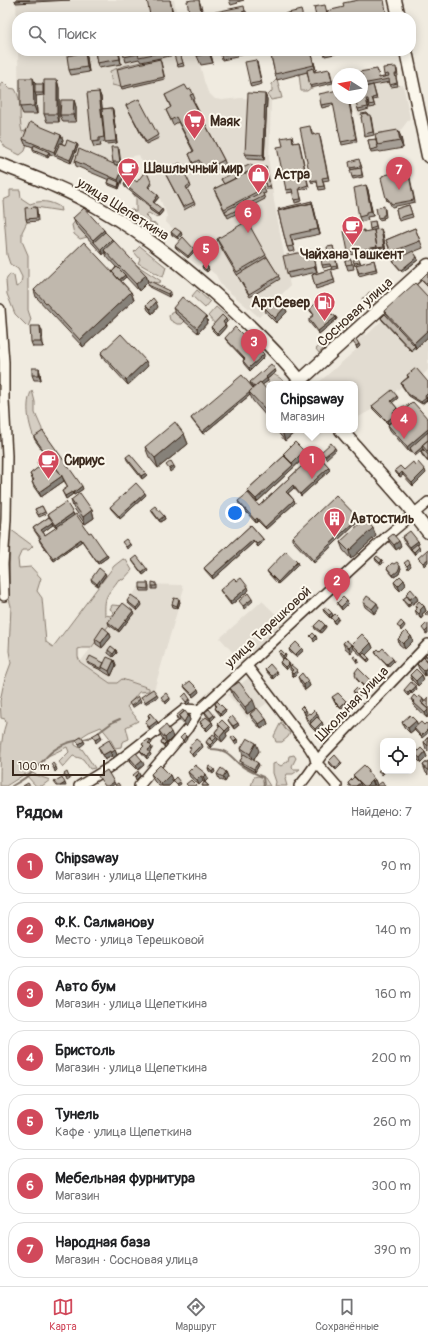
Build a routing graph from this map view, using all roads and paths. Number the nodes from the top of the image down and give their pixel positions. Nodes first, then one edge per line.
1 (395, 0) edge
2 (398, 12) edge
3 (407, 56) edge
4 (428, 156) edge
5 (0, 164) edge
6 (428, 265) edge
7 (0, 309) edge
8 (301, 381) edge
9 (303, 381) edge
10 (344, 433) edge
11 (428, 502) edge
12 (413, 514) junction
13 (428, 532) edge
14 (4, 596) dead end
15 (428, 644) edge
16 (247, 666) junction
17 (199, 710) junction
18 (316, 762) junction
19 (79, 786) edge
20 (139, 786) edge
21 (300, 786) edge
22 (337, 786) edge

1 - 2 main road
3 - 4 main road
5 - 8 main road, улица Щепеткина
6 - 9 main road, Сосновая улица
7 - 14 street
10 - 12 main road
11 - 12 street, улица Терешковой
12 - 13 main road
12 - 16 street, улица Терешковой
15 - 18 street, Школьная улица
16 - 17 street, улица Терешковой
16 - 18 street
17 - 19 street
17 - 20 street, улица Терешковой
18 - 21 street, Школьная улица
18 - 22 street

